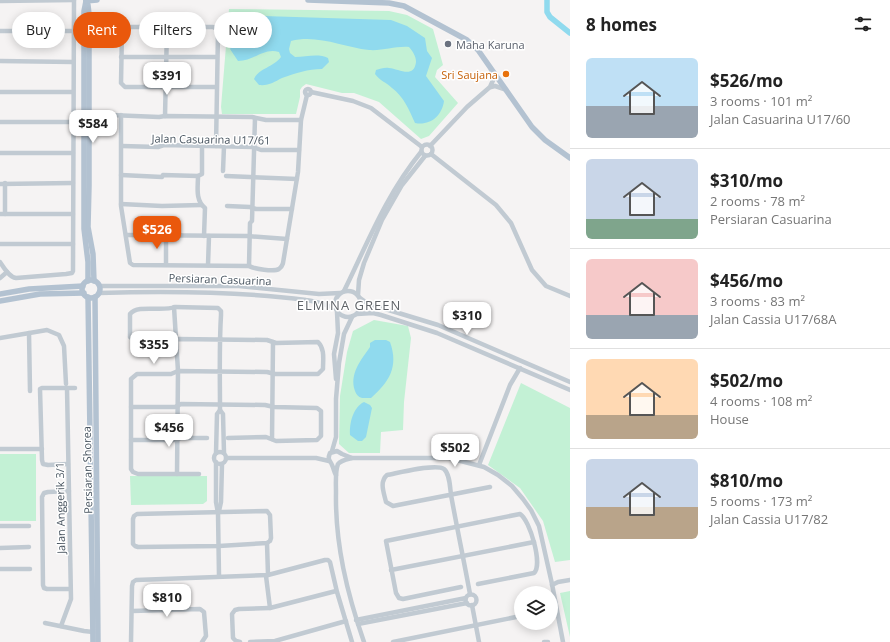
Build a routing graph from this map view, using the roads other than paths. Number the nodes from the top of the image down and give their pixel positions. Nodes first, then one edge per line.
1 (74, 0) edge
2 (86, 0) edge
3 (97, 0) edge
4 (308, 0) edge
5 (0, 1) edge
6 (74, 12) edge
7 (206, 27) edge
8 (139, 28) edge
9 (0, 31) edge
10 (73, 31) edge
11 (73, 48) edge
12 (166, 48) edge
13 (121, 57) junction
14 (217, 57) junction
15 (166, 58) junction
16 (0, 61) edge
17 (73, 62) junction
18 (490, 69) junction
19 (217, 87) junction
20 (490, 87) junction
21 (166, 88) junction
22 (504, 88) junction
23 (0, 92) edge
24 (73, 92) junction
25 (87, 114) junction
26 (121, 115) junction
27 (165, 116) junction
28 (216, 116) junction
29 (255, 118) junction
30 (301, 120) junction
31 (0, 122) edge
32 (73, 122) junction
33 (122, 146) junction
34 (202, 146) junction
35 (216, 146) junction
36 (224, 146) junction
37 (430, 146) junction
38 (255, 147) junction
39 (299, 150) junction
40 (423, 152) junction
41 (0, 153) edge
42 (73, 153) junction
43 (431, 154) junction
44 (570, 158) edge
45 (121, 175) junction
46 (198, 176) junction
47 (254, 178) junction
48 (297, 179) junction
49 (73, 183) junction
50 (2, 184) edge
51 (121, 204) junction
52 (201, 205) junction
53 (227, 206) dead end
54 (252, 207) junction
55 (292, 209) junction
56 (2, 214) edge
57 (73, 214) junction
58 (126, 235) junction
59 (166, 235) junction
60 (206, 236) junction
61 (250, 237) junction
62 (287, 239) junction
63 (0, 244) edge
64 (73, 244) junction
65 (0, 262) edge
66 (166, 264) junction
67 (208, 265) junction
68 (249, 266) junction
69 (7, 272) junction
70 (0, 278) edge
71 (91, 281) junction
72 (83, 286) junction
73 (99, 286) junction
74 (342, 292) junction
75 (0, 293) edge
76 (86, 295) junction
77 (97, 295) junction
78 (359, 296) junction
79 (570, 296) edge
80 (0, 301) edge
81 (174, 307) junction
82 (336, 310) junction
83 (357, 314) junction
84 (352, 317) junction
85 (29, 333) junction
86 (0, 338) edge
87 (220, 339) junction
88 (176, 340) junction
89 (273, 342) junction
90 (520, 368) junction
91 (178, 371) junction
92 (219, 372) junction
93 (272, 373) junction
94 (570, 382) edge
95 (66, 386) junction
96 (75, 388) dead end
97 (337, 389) junction
98 (570, 390) edge
99 (30, 392) dead end
100 (177, 406) junction
101 (272, 406) junction
102 (131, 407) junction
103 (220, 407) junction
104 (216, 434) junction
105 (223, 434) junction
106 (336, 437) junction
107 (207, 438) dead end
108 (228, 438) dead end
109 (177, 439) junction
110 (131, 440) junction
111 (272, 440) junction
112 (0, 449) edge
113 (42, 449) junction
114 (224, 452) junction
115 (331, 452) junction
116 (216, 453) junction
117 (340, 453) junction
118 (227, 458) junction
119 (316, 458) junction
120 (352, 458) junction
121 (216, 462) junction
122 (330, 463) junction
123 (340, 463) junction
124 (68, 464) junction
125 (222, 464) junction
126 (479, 465) junction
127 (177, 474) junction
128 (199, 474) dead end
129 (336, 475) junction
130 (490, 487) dead end
131 (69, 491) junction
132 (451, 495) junction
133 (218, 513) junction
134 (0, 526) edge
135 (29, 526) dead end
136 (457, 526) junction
137 (268, 542) junction
138 (534, 542) junction
139 (219, 546) junction
140 (29, 547) dead end
141 (0, 548) edge
142 (462, 556) junction
143 (0, 569) edge
144 (30, 569) dead end
145 (391, 570) junction
146 (220, 576) junction
147 (267, 576) junction
148 (551, 578) junction
149 (570, 580) edge
150 (558, 582) junction
151 (478, 584) dead end
152 (552, 585) junction
153 (461, 587) dead end
154 (70, 589) junction
155 (336, 591) junction
156 (470, 594) junction
157 (468, 602) junction
158 (270, 608) junction
159 (132, 611) junction
160 (354, 612) junction
161 (98, 618) junction
162 (514, 618) edge
163 (369, 619) junction
164 (346, 621) junction
165 (357, 622) junction
166 (45, 623) dead end
167 (62, 626) junction
168 (476, 626) junction
169 (93, 632) junction
170 (361, 634) junction
171 (203, 641) edge
172 (93, 642) edge
173 (97, 642) edge
174 (132, 642) edge
175 (240, 642) edge
176 (250, 642) edge
177 (352, 642) edge
178 (364, 642) edge
179 (393, 642) edge
180 (479, 642) edge
181 (544, 642) edge
182 (548, 642) edge
183 (563, 642) edge

1 - 5 street
1 - 6 street
2 - 3 main road
2 - 25 main road
2 - 25 main road
4 - 18 main road
7 - 14 street
8 - 13 street
9 - 10 street
11 - 17 street
12 - 15 street
13 - 15 street
13 - 21 street
14 - 15 street
14 - 19 street
15 - 21 street
16 - 17 street
17 - 24 street
18 - 20 street
18 - 22 main road
19 - 21 street
19 - 28 street
20 - 22 street
20 - 37 street
21 - 27 street
22 - 44 main road
23 - 24 street
24 - 32 street
25 - 26 street
25 - 71 main road
26 - 27 street
26 - 33 street
27 - 28 street
28 - 29 street
28 - 35 street
29 - 30 street
29 - 38 street
30 - 39 street
30 - 40 street
31 - 32 street
32 - 42 street
33 - 34 street, Jalan Casuarina U17/61
33 - 45 street
34 - 35 street, Jalan Casuarina U17/61
34 - 46 street
35 - 36 street, Jalan Casuarina U17/61
36 - 38 street, Jalan Casuarina U17/61
36 - 47 street
37 - 40 street
37 - 43 street
38 - 39 street, Jalan Casuarina U17/61
38 - 47 street
39 - 48 street
40 - 43 street
40 - 74 street
40 - 78 street
41 - 42 street
42 - 49 street
43 - 79 street
45 - 46 street
45 - 51 street
46 - 52 street
47 - 48 street
47 - 54 street
48 - 55 street
49 - 50 street
49 - 57 street
50 - 56 street
51 - 52 street
51 - 58 street
52 - 60 street
53 - 54 street
54 - 55 street
54 - 61 street
55 - 62 street
56 - 57 street
57 - 64 street
58 - 59 street
58 - 66 street
59 - 60 street
59 - 66 street
60 - 61 street
60 - 67 street
61 - 62 street
61 - 68 street
62 - 68 street
63 - 64 street
64 - 69 street
65 - 69 street
66 - 67 street
67 - 68 street
69 - 70 street
71 - 72 main road
71 - 73 main road
72 - 75 main road
72 - 76 main road
73 - 74 street, Persiaran Casuarina
73 - 77 main road
74 - 78 street
74 - 82 street
76 - 77 main road
76 - 80 main road
76 - 169 main road, Persiaran Shorea
77 - 82 street, Persiaran Casuarina
77 - 161 main road, Persiaran Shorea
78 - 83 street
78 - 94 street
81 - 87 street
81 - 88 street
81 - 88 street
82 - 84 street
82 - 97 street
83 - 84 street
83 - 90 street
84 - 97 street
85 - 86 street
85 - 95 street, Jalan Anggerik 3/1
85 - 99 street
87 - 88 street
87 - 89 street
87 - 92 street
88 - 91 street
89 - 93 street
89 - 93 street
90 - 98 street
90 - 126 street
91 - 92 street
91 - 100 street
91 - 102 street
92 - 93 street
92 - 103 street
93 - 101 street
95 - 96 street
95 - 113 street
95 - 124 street, Jalan Anggerik 3/1
97 - 106 street
100 - 102 street
100 - 103 street
100 - 109 street
101 - 103 street
101 - 111 street
101 - 111 street
102 - 110 street
103 - 104 street
103 - 105 street
104 - 105 street
104 - 116 street
105 - 114 street
106 - 115 street
106 - 117 street
107 - 109 street
108 - 111 street
109 - 110 street
109 - 127 street
110 - 127 street
112 - 113 street
113 - 124 street
114 - 116 street
114 - 118 street
115 - 117 street
115 - 119 street
115 - 122 street
116 - 121 street
117 - 120 street
117 - 123 street
118 - 119 street
118 - 125 street
119 - 122 street
120 - 123 street
120 - 126 street
121 - 125 street
121 - 133 street
122 - 123 street
122 - 129 street
123 - 129 street
124 - 131 street, Jalan Anggerik 3/1
125 - 133 street
126 - 148 street
127 - 128 street
129 - 160 street
130 - 132 street
131 - 154 street, Jalan Anggerik 3/1
131 - 154 street
132 - 132 street
132 - 136 street
133 - 137 street
133 - 139 street
133 - 139 street
134 - 135 street
136 - 138 street
136 - 142 street
136 - 145 street
137 - 139 street
137 - 147 street
138 - 142 street
138 - 151 street
139 - 146 street
140 - 141 street
142 - 145 street
142 - 156 street
143 - 144 street
145 - 153 street
146 - 147 street
146 - 159 street
147 - 155 street
147 - 158 street
148 - 150 street
148 - 152 street
149 - 150 street
150 - 152 street
152 - 183 street
154 - 167 street, Jalan Anggerik 3/1
155 - 158 street
155 - 164 street
156 - 157 street
156 - 157 street
157 - 163 street
157 - 168 street
158 - 175 street
159 - 171 street
159 - 174 street
160 - 163 street
160 - 165 street
161 - 169 main road
161 - 173 main road, Persiaran Shorea
162 - 168 street
163 - 165 street
163 - 170 street
164 - 176 street
164 - 177 street
165 - 170 street
166 - 167 street
167 - 169 street
168 - 179 street
168 - 180 street
169 - 172 main road, Persiaran Shorea
169 - 173 main road
170 - 178 street
181 - 182 street

